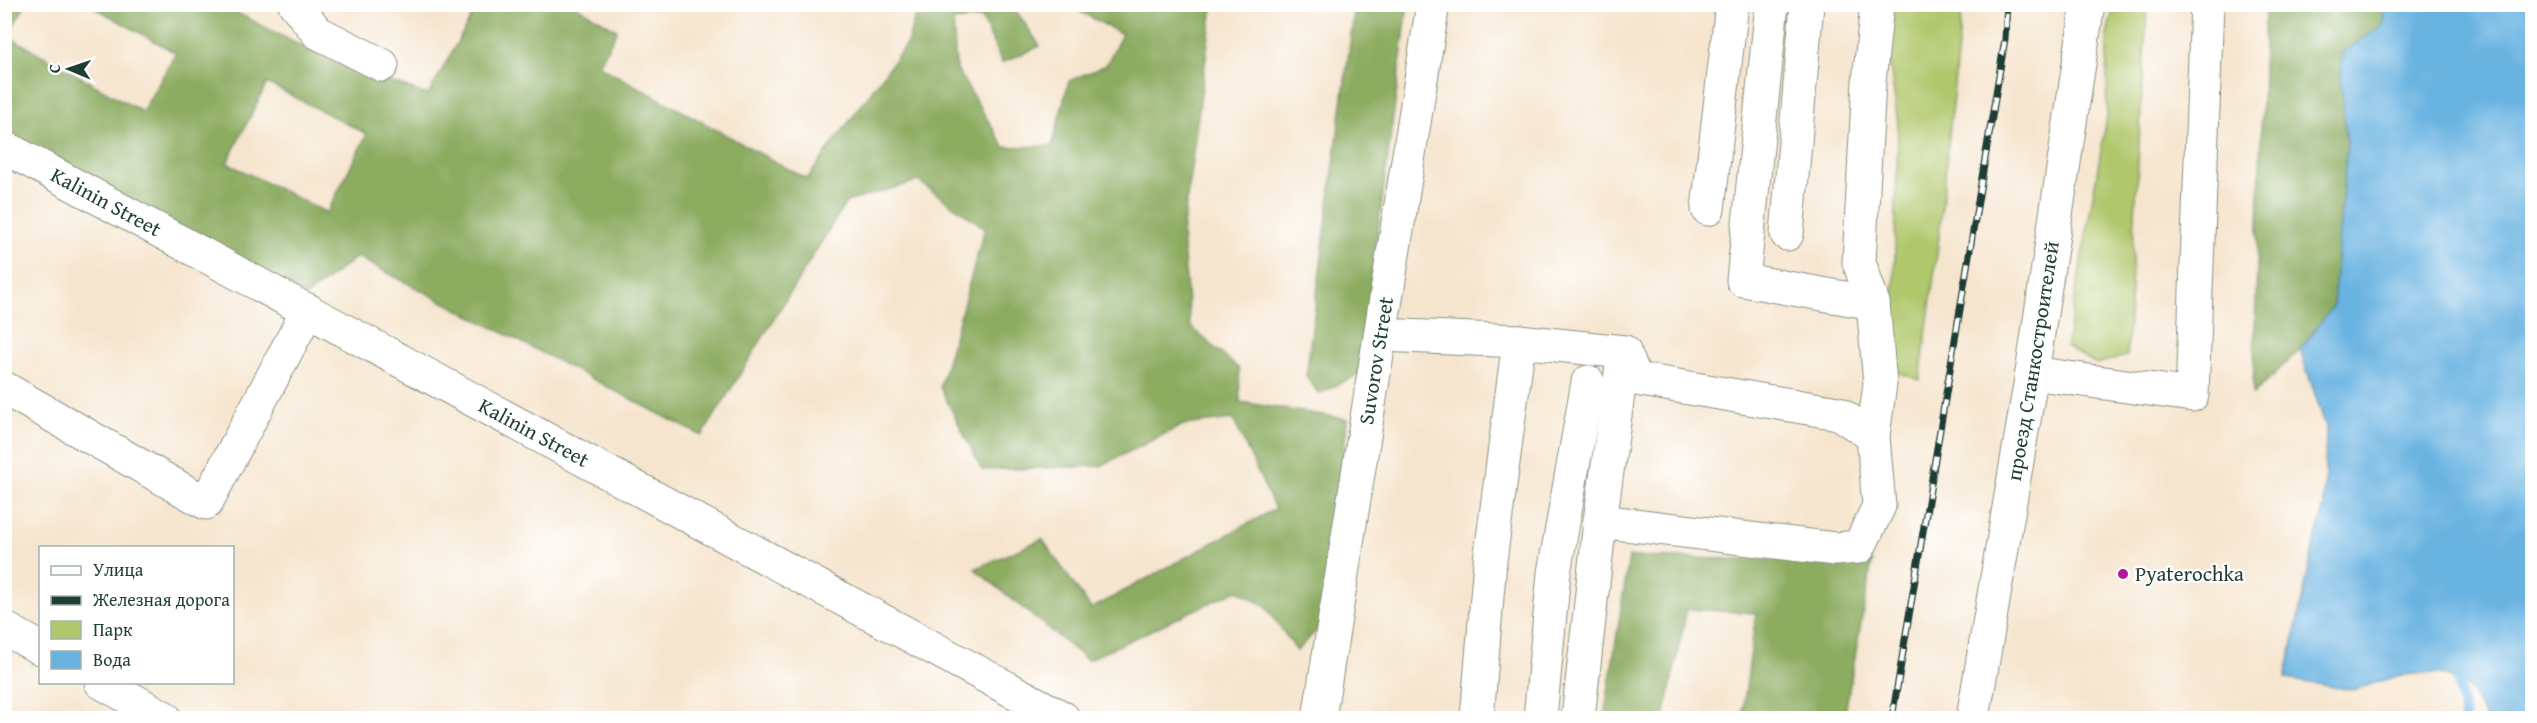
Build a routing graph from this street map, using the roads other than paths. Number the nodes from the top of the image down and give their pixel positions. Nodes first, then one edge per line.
1 (295, 4) edge
2 (1433, 4) edge
3 (1732, 4) edge
4 (1772, 4) edge
5 (1807, 4) edge
6 (1877, 4) edge
7 (2088, 4) edge
8 (2207, 4) edge
9 (382, 65) dead end
10 (4, 147) edge
11 (1708, 209) dead end
12 (1787, 234) dead end
13 (1873, 303) junction
14 (308, 310) junction
15 (1381, 335) junction
16 (1519, 341) junction
17 (1624, 352) junction
18 (2032, 373) junction
19 (1588, 382) dead end
20 (4, 388) edge
21 (1873, 436) junction
22 (1600, 521) junction
23 (4, 628) edge
24 (39, 647) edge
25 (105, 684) edge
26 (165, 718) edge
27 (1063, 718) edge
28 (1319, 718) edge
29 (1476, 718) edge
30 (1540, 718) edge
31 (1578, 718) edge
32 (1973, 718) edge

1 - 9 street
2 - 15 street, Suvorov Street
3 - 11 street
4 - 13 street
5 - 12 street
6 - 13 street
7 - 18 street, проезд Станкостроителей
8 - 18 street
10 - 14 street, Kalinin Street
13 - 21 street
14 - 20 street
14 - 27 street, Kalinin Street
15 - 16 street
15 - 28 street, Suvorov Street
16 - 17 street
16 - 29 street
17 - 21 street
17 - 22 street
18 - 32 street, проезд Станкостроителей
19 - 30 street
21 - 22 street
22 - 31 street
23 - 24 street
25 - 26 street

